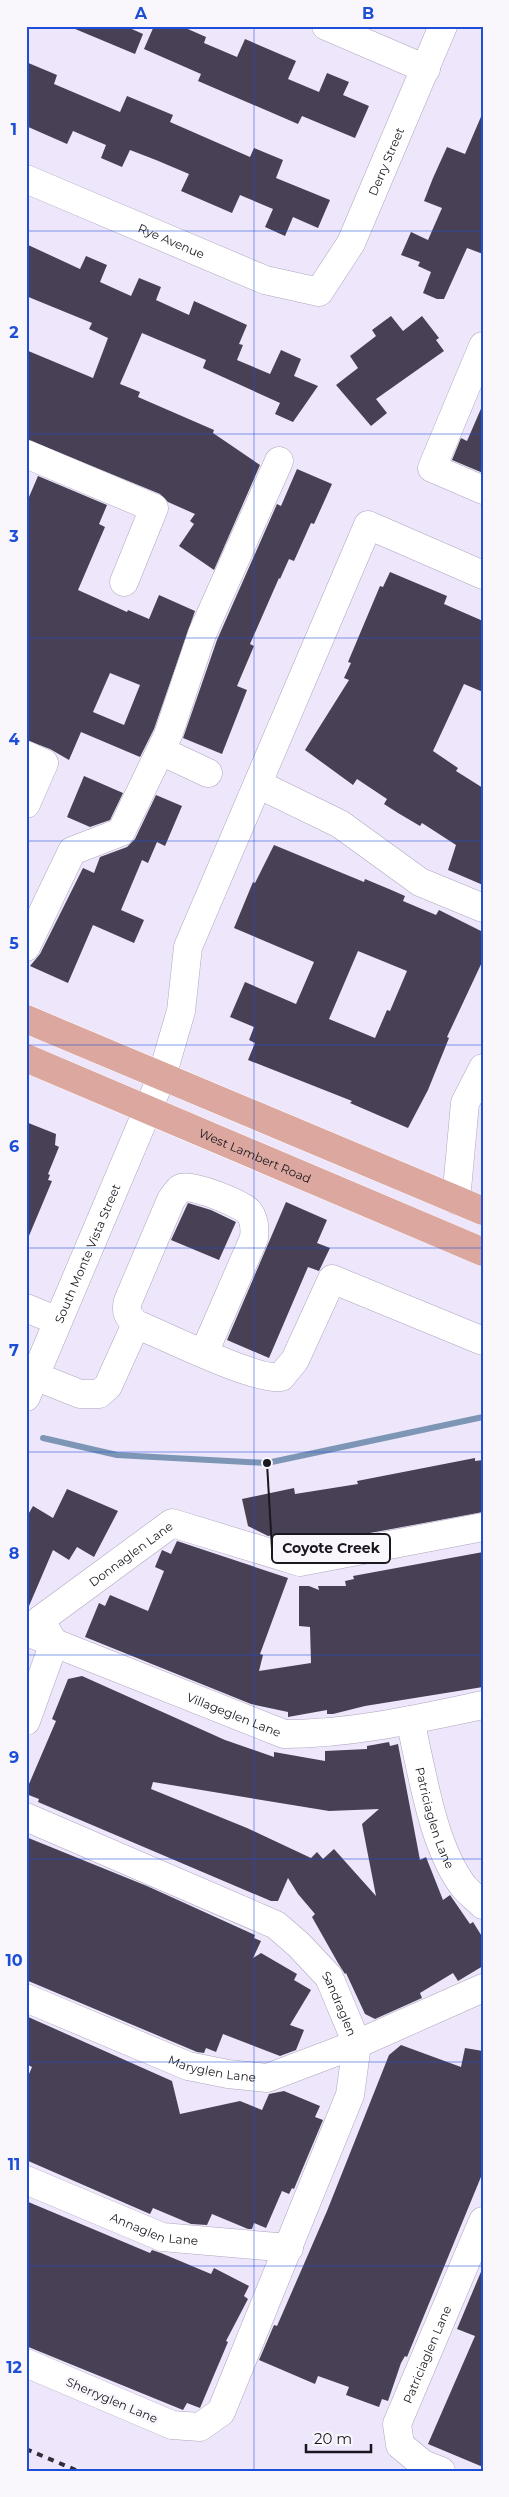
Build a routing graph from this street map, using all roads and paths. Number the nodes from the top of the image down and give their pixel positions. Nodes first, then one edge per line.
1 (326, 26) edge
2 (443, 26) edge
3 (426, 68) junction
4 (26, 179) edge
5 (319, 292) joint
6 (483, 346) edge
7 (26, 454) edge
8 (279, 461) dead end
9 (483, 490) edge
10 (483, 575) edge
11 (124, 582) dead end
12 (161, 751) junction
13 (26, 755) edge
14 (208, 773) dead end
15 (258, 784) junction
16 (26, 804) edge
17 (483, 908) edge
18 (26, 947) edge
19 (26, 1019) edge
20 (26, 1058) edge
21 (483, 1068) edge
22 (162, 1076) junction
23 (149, 1110) junction
24 (456, 1200) junction
25 (483, 1211) edge
26 (483, 1252) edge
27 (26, 1308) edge
28 (58, 1321) junction
29 (136, 1324) junction
30 (483, 1341) edge
31 (204, 1352) junction
32 (31, 1386) edge
33 (483, 1527) edge
34 (26, 1632) edge
35 (54, 1643) junction
36 (483, 1705) edge
37 (410, 1720) junction
38 (26, 1721) edge
39 (26, 1816) edge
40 (483, 1906) edge
41 (483, 1988) edge
42 (26, 1998) edge
43 (357, 2044) junction
44 (26, 2180) edge
45 (483, 2221) edge
46 (289, 2248) junction
47 (26, 2363) edge
48 (200, 2427) joint
49 (441, 2471) edge

1 - 3 street
2 - 3 street, Derry Street
3 - 5 street, Derry Street
4 - 5 street, Rye Avenue
6 - 9 street
7 - 11 street
8 - 12 street
10 - 15 street, South Monte Vista Street
12 - 14 street
12 - 18 street
13 - 16 street
15 - 17 street
15 - 22 street, South Monte Vista Street
19 - 22 main road
20 - 23 main road, West Lambert Road
21 - 24 street
22 - 23 street, South Monte Vista Street
22 - 24 main road
23 - 26 main road, West Lambert Road
23 - 28 street, South Monte Vista Street
24 - 25 main road
27 - 28 street
28 - 32 street, South Monte Vista Street
29 - 31 street
29 - 31 street
29 - 32 street
30 - 31 street
33 - 35 street, Donnaglen Lane
34 - 35 street, Villageglen Lane
35 - 37 street, Villageglen Lane
35 - 38 street
36 - 37 street, Villageglen Lane
37 - 40 street, Patriciaglen Lane
39 - 43 street, Sandraglen
41 - 43 street, Maryglen Lane
42 - 43 street, Maryglen Lane
43 - 46 street, Sandraglen
44 - 46 street, Annaglen Lane
45 - 49 street, Patriciaglen Lane
46 - 48 street, Sandraglen
47 - 48 street, Sherryglen Lane

